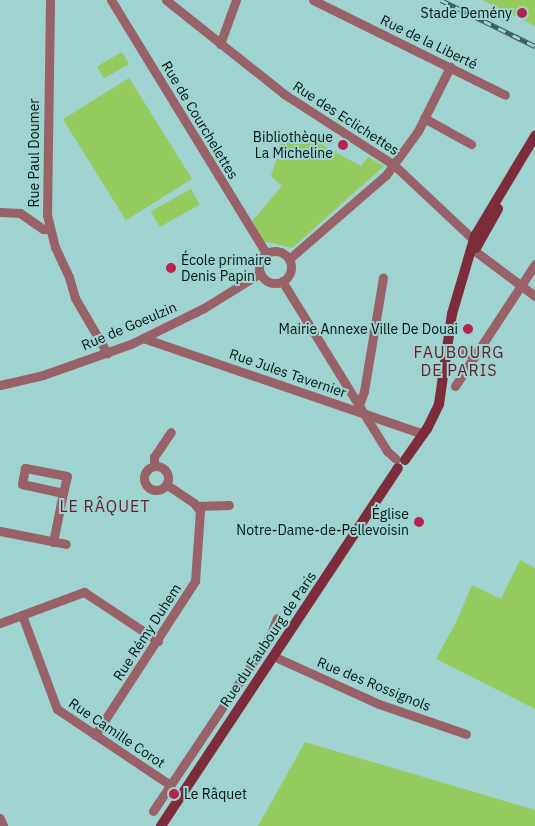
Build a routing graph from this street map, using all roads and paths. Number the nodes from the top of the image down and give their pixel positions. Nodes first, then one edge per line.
1 (50, 0) edge
2 (111, 0) edge
3 (166, 0) edge
4 (236, 0) edge
5 (313, 0) edge
6 (220, 44) junction
7 (450, 67) junction
8 (505, 95) dead end
9 (424, 118) junction
10 (535, 136) edge
11 (471, 144) dead end
12 (535, 146) edge
13 (394, 165) junction
14 (0, 212) edge
15 (50, 229) junction
16 (474, 245) junction
17 (266, 254) junction
18 (289, 259) junction
19 (535, 264) edge
20 (260, 273) junction
21 (383, 278) dead end
22 (282, 282) junction
23 (520, 286) junction
24 (535, 296) edge
25 (143, 338) junction
26 (446, 352) junction
27 (107, 353) junction
28 (476, 354) junction
29 (3, 382) edge
30 (455, 386) dead end
31 (359, 405) junction
32 (364, 413) junction
33 (171, 432) dead end
34 (423, 434) junction
35 (399, 462) junction
36 (154, 466) junction
37 (167, 484) junction
38 (63, 493) junction
39 (229, 505) dead end
40 (198, 506) junction
41 (0, 531) edge
42 (54, 542) junction
43 (66, 544) dead end
44 (22, 615) junction
45 (277, 618) dead end
46 (0, 623) edge
47 (158, 641) junction
48 (273, 656) junction
49 (466, 734) dead end
50 (95, 735) junction
51 (170, 785) junction
52 (153, 811) dead end
53 (0, 819) edge
54 (3, 826) edge
55 (161, 826) edge

1 - 15 street, Rue Paul Doumer
2 - 17 street, Rue de Courchelettes
3 - 6 street, Rue des Eclichettes
4 - 6 street
5 - 7 street, Rue de la Liberté
6 - 13 street, Rue des Eclichettes
7 - 8 street, Rue de la Liberté
7 - 9 street
9 - 11 street
9 - 13 street
10 - 16 main road, Rue du Faubourg de Paris
12 - 16 main road, Rue du Faubourg de Paris
13 - 16 street, Rue des Eclichettes
13 - 18 street
14 - 15 street
15 - 27 street, Rue Paul Doumer
16 - 23 street, Rue des Eclichettes
16 - 26 main road, Rue du Faubourg de Paris
17 - 18 street
17 - 20 street
18 - 22 street
19 - 23 street
20 - 22 street
20 - 25 street, Rue de Goeulzin
21 - 31 street
22 - 31 street
23 - 24 street, Rue des Eclichettes
23 - 28 street
25 - 27 street, Rue de Goeulzin
25 - 32 street, Rue Jules Tavernier
26 - 28 street
26 - 34 main road, Rue du Faubourg de Paris
27 - 29 street, Rue de Goeulzin
28 - 30 street
31 - 32 street
32 - 34 street, Rue Jules Tavernier
32 - 35 street
33 - 36 street
34 - 35 main road, Rue du Faubourg de Paris
35 - 48 main road, Rue du Faubourg de Paris
36 - 37 street
36 - 37 street
37 - 40 street
38 - 38 street
38 - 42 street
39 - 40 street
40 - 47 street, Rue Rémy Duhem
41 - 42 street
42 - 43 street
44 - 46 street
44 - 47 street
44 - 50 street, Rue Camille Corot
45 - 51 street, Rue du Faubourg de Paris
47 - 50 street, Rue Rémy Duhem
48 - 49 street, Rue des Rossignols
48 - 55 main road, Rue du Faubourg de Paris
50 - 51 street, Rue Camille Corot
51 - 52 street, Rue du Faubourg de Paris
53 - 54 street

